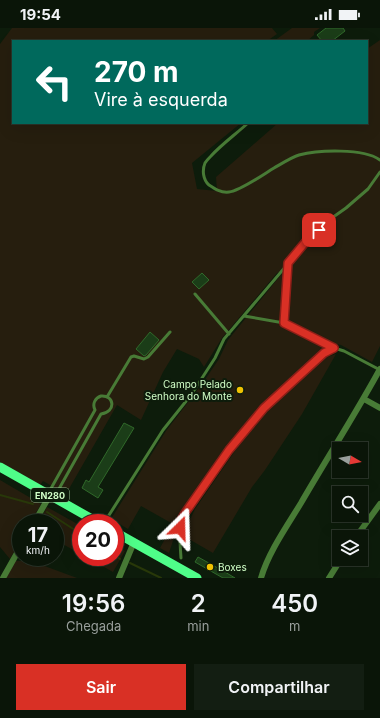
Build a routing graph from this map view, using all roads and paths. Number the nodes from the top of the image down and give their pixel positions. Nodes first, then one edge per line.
1 (247, 124) edge
2 (380, 160) edge
3 (380, 172) edge
4 (288, 263) junction
5 (195, 294) dead end
6 (244, 316) junction
7 (284, 323) junction
8 (170, 332) dead end
9 (229, 334) junction
10 (334, 348) junction
11 (380, 369) edge
12 (107, 397) junction
13 (364, 399) junction
14 (380, 408) edge
15 (0, 467) edge
16 (50, 496) junction
17 (380, 504) edge
18 (39, 514) edge
19 (83, 514) edge
20 (110, 514) edge
21 (361, 530) edge
22 (124, 537) edge
23 (134, 542) junction
24 (181, 558) dead end
25 (12, 562) edge
26 (337, 566) edge
27 (3, 578) edge
28 (119, 578) edge
29 (197, 578) edge
30 (261, 578) edge
31 (329, 578) edge

1 - 2 lane
3 - 4 lane
4 - 6 lane
4 - 7 lane
5 - 9 lane
6 - 7 lane
6 - 9 lane
7 - 10 lane
8 - 12 lane
9 - 20 lane
10 - 11 lane
10 - 24 lane
11 - 13 street
12 - 16 lane
12 - 16 lane
13 - 14 street
13 - 30 street
15 - 16 main road, EN280
16 - 18 street
16 - 19 main road, EN280
17 - 21 street
22 - 23 main road
23 - 28 street
23 - 29 main road
25 - 27 street
26 - 31 street

